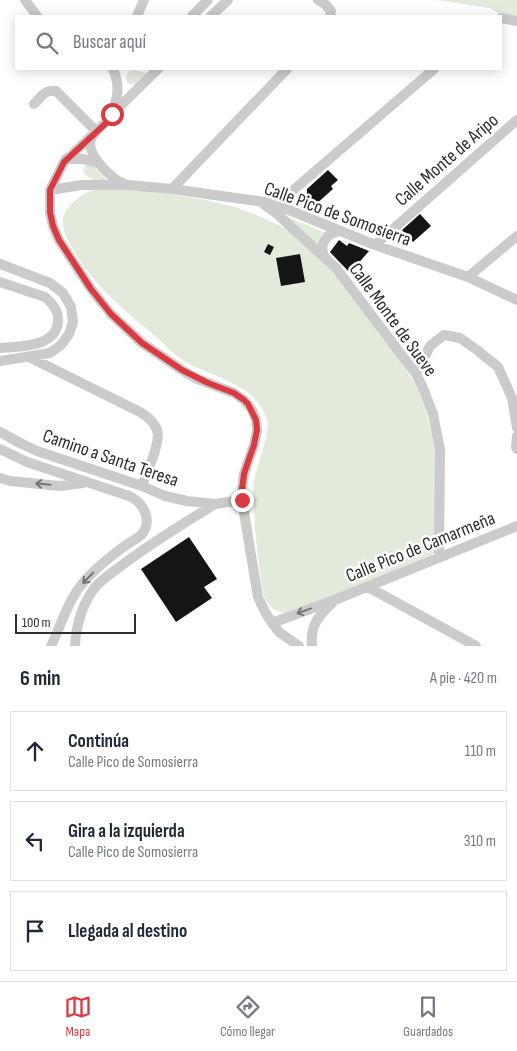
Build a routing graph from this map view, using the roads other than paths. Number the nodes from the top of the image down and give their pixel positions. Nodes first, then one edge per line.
1 (25, 0) edge
2 (144, 0) edge
3 (208, 0) edge
4 (228, 0) edge
5 (318, 0) edge
6 (330, 14) edge
7 (36, 15) edge
8 (137, 15) edge
9 (193, 15) edge
10 (213, 15) edge
11 (502, 18) edge
12 (517, 21) edge
13 (114, 70) edge
14 (155, 70) edge
15 (286, 70) edge
16 (433, 70) edge
17 (34, 104) dead end
18 (112, 114) junction
19 (517, 120) edge
20 (96, 131) junction
21 (66, 159) junction
22 (100, 164) junction
23 (128, 185) junction
24 (172, 189) junction
25 (50, 190) junction
26 (252, 200) junction
27 (276, 204) junction
28 (340, 231) junction
29 (517, 236) edge
30 (375, 245) junction
31 (325, 259) junction
32 (0, 264) edge
33 (468, 277) junction
34 (0, 282) edge
35 (517, 300) edge
36 (0, 348) edge
37 (29, 357) junction
38 (0, 361) edge
39 (416, 374) junction
40 (517, 428) edge
41 (0, 432) edge
42 (517, 436) edge
43 (0, 449) edge
44 (517, 449) edge
45 (0, 478) edge
46 (87, 482) junction
47 (142, 486) junction
48 (242, 500) junction
49 (215, 504) junction
50 (517, 526) edge
51 (125, 546) junction
52 (439, 557) junction
53 (131, 558) junction
54 (368, 587) junction
55 (337, 599) junction
56 (272, 623) junction
57 (52, 646) edge
58 (75, 646) edge
59 (299, 646) edge
60 (312, 646) edge
61 (476, 646) edge

1 - 7 street
2 - 8 street
3 - 9 street
4 - 10 street
5 - 6 street
11 - 12 street
13 - 18 street
14 - 18 street
15 - 24 street
16 - 27 street
17 - 20 street
18 - 20 street
19 - 30 street, Calle Monte de Aripo
20 - 21 street
20 - 22 street
21 - 22 street
21 - 25 street
22 - 23 street
23 - 24 street, Calle Pico de Somosierra
23 - 25 street, Calle Pico de Somosierra
24 - 26 street, Calle Pico de Somosierra
25 - 48 street
26 - 27 street, Calle Pico de Somosierra
26 - 31 street, Calle Monte de Sueve
27 - 28 street, Calle Pico de Somosierra
28 - 30 street, Calle Pico de Somosierra
28 - 31 street
29 - 33 street
30 - 33 street, Calle Pico de Somosierra
31 - 39 street, Calle Monte de Sueve
32 - 37 street
33 - 35 street, Calle Pico de Somosierra
34 - 36 street
37 - 38 street
37 - 47 street
39 - 40 street
39 - 52 street, Calle Monte de Sueve
41 - 47 street, Camino a Santa Teresa
42 - 44 street
43 - 46 street, Camino a Santa Teresa
46 -> 45 street
46 - 51 street, Camino a Santa Teresa
47 - 49 street, Camino a Santa Teresa
48 - 49 street, Camino a Santa Teresa
48 - 56 street
49 - 53 street, Camino a Santa Teresa
50 - 52 street, Calle Pico de Camarmeña
51 - 53 street
51 -> 57 street, Camino a Santa Teresa
52 - 54 street, Calle Pico de Camarmeña
53 - 58 street, Camino a Santa Teresa
54 - 55 street, Calle Pico de Camarmeña
54 - 61 street
55 -> 56 street, Calle Pico de Camarmeña
55 - 60 street, Calle Pico de Camarmeña
56 - 59 street

